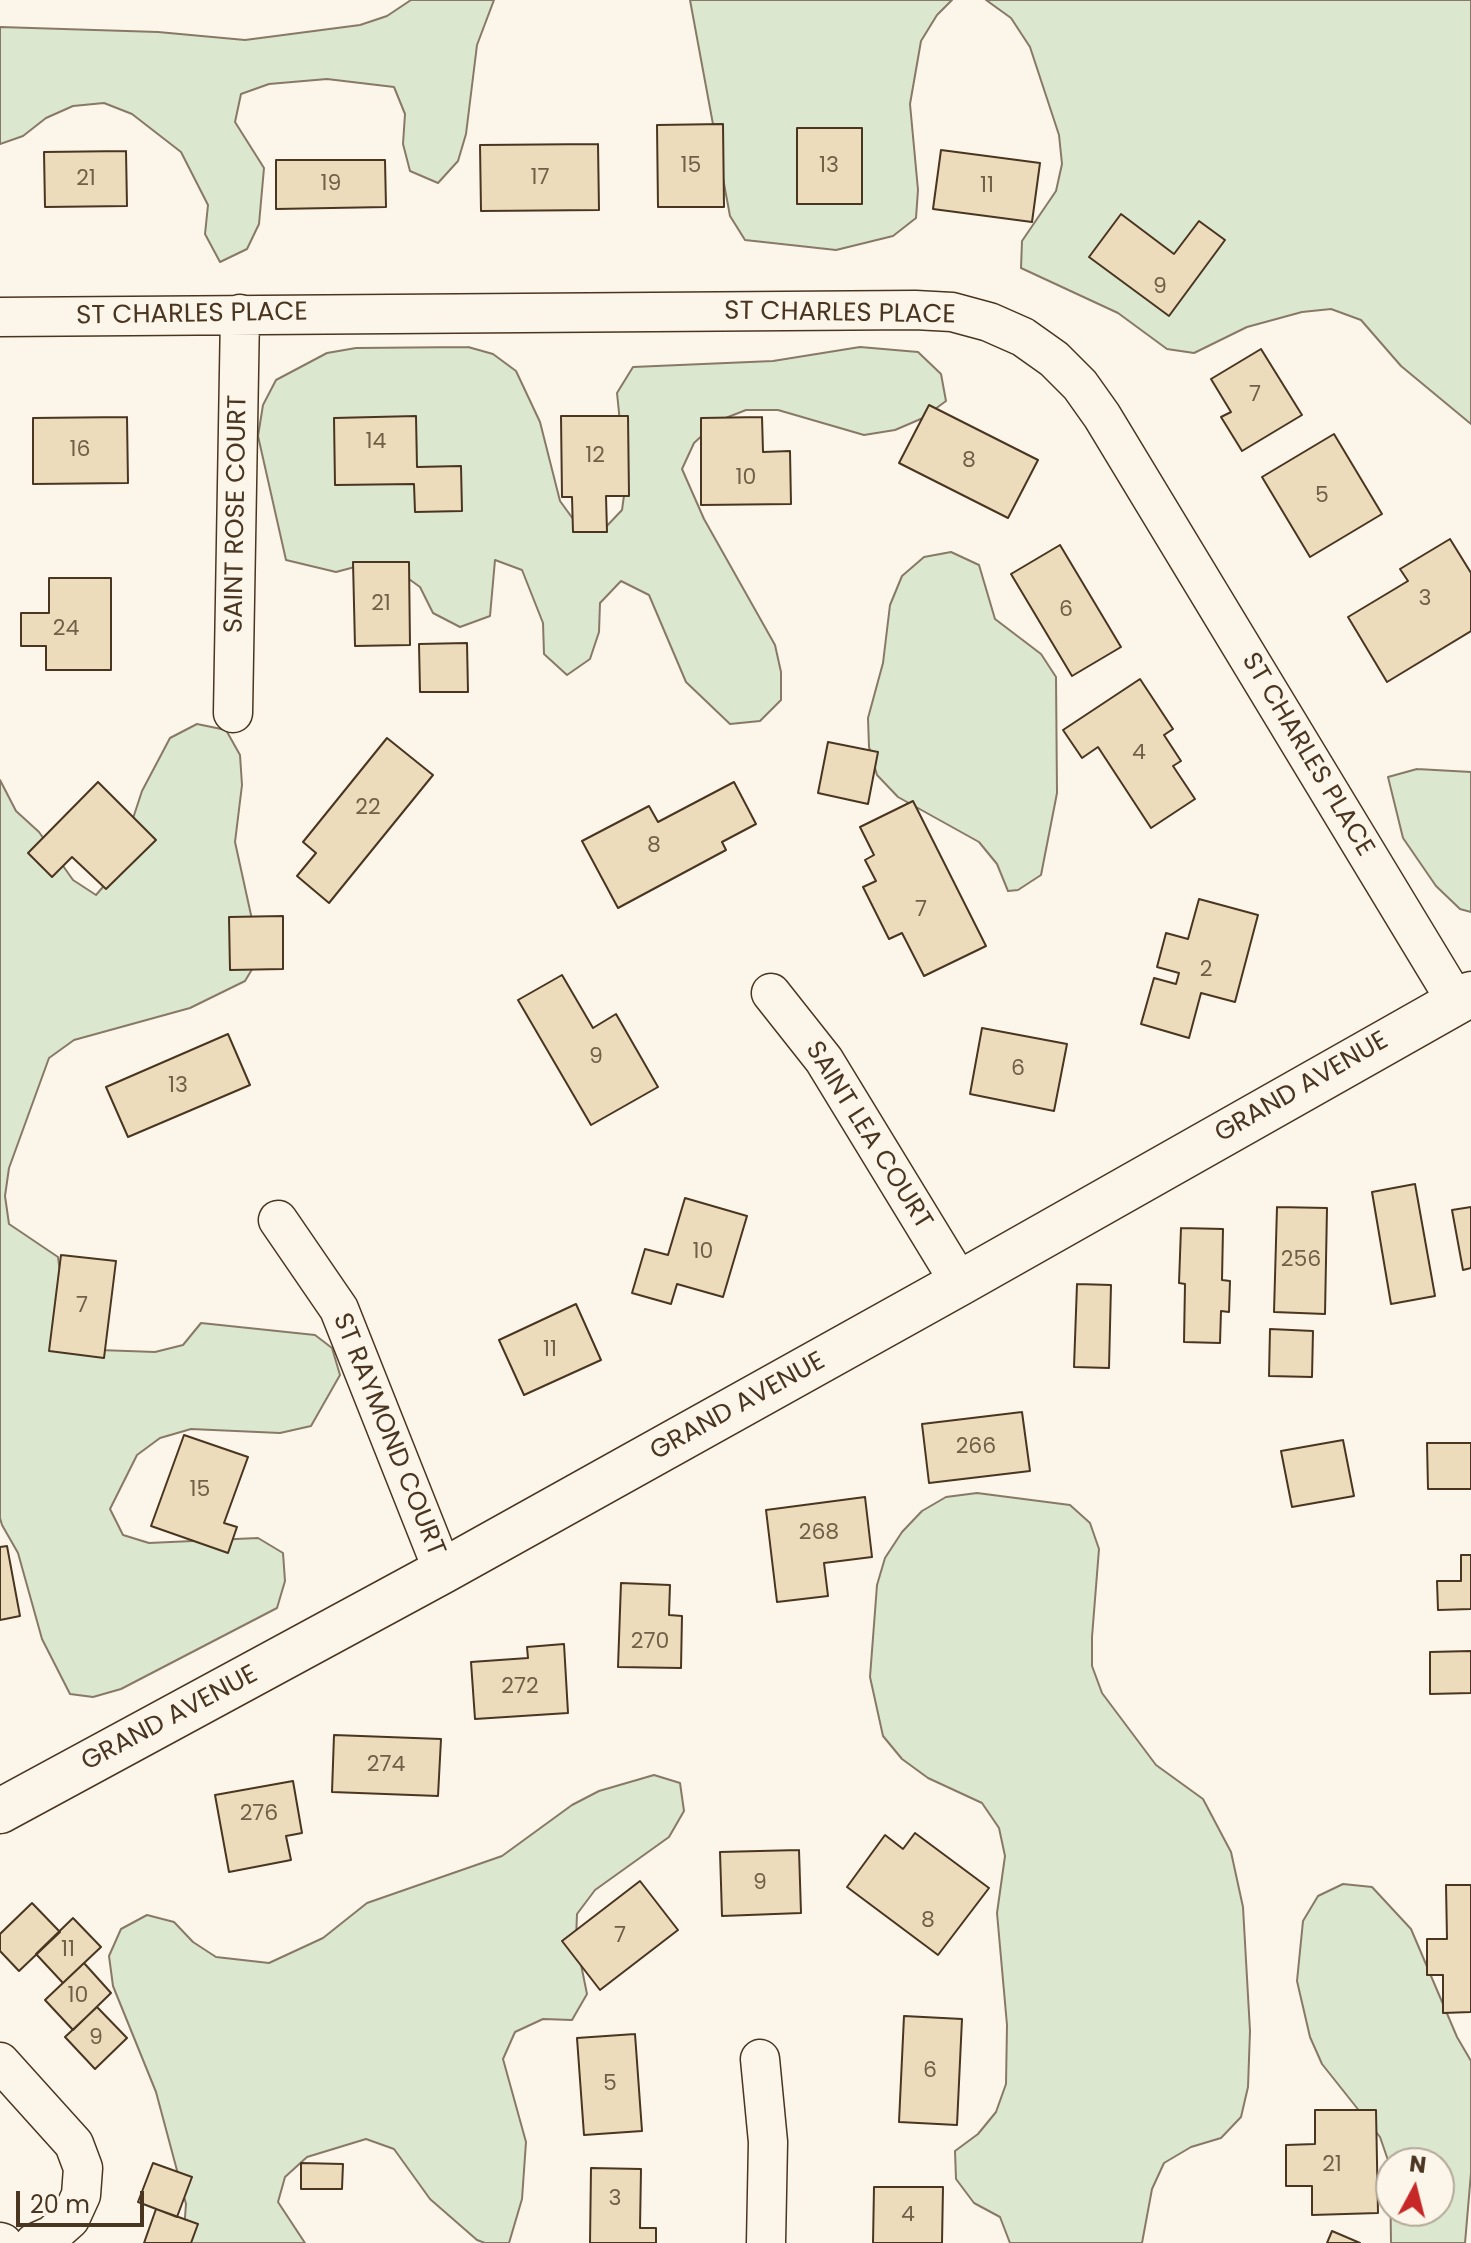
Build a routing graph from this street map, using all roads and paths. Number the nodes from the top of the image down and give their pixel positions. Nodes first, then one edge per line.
1 (240, 314) junction
2 (0, 317) edge
3 (233, 713) dead end
4 (771, 993) dead end
5 (1463, 998) edge
6 (278, 1220) dead end
7 (960, 1283) junction
8 (443, 1571) junction
9 (0, 1811) edge
10 (760, 2059) dead end
11 (0, 2062) edge
12 (34, 2243) edge
13 (766, 2243) edge

1 - 2 street, ST CHARLES PLACE
1 - 3 street, SAINT ROSE COURT
1 - 5 street, ST CHARLES PLACE
4 - 7 street, SAINT LEA COURT
5 - 7 street, GRAND AVENUE
6 - 8 street, ST RAYMOND COURT
7 - 8 street, GRAND AVENUE
8 - 9 street, GRAND AVENUE
10 - 13 street
11 - 12 street

